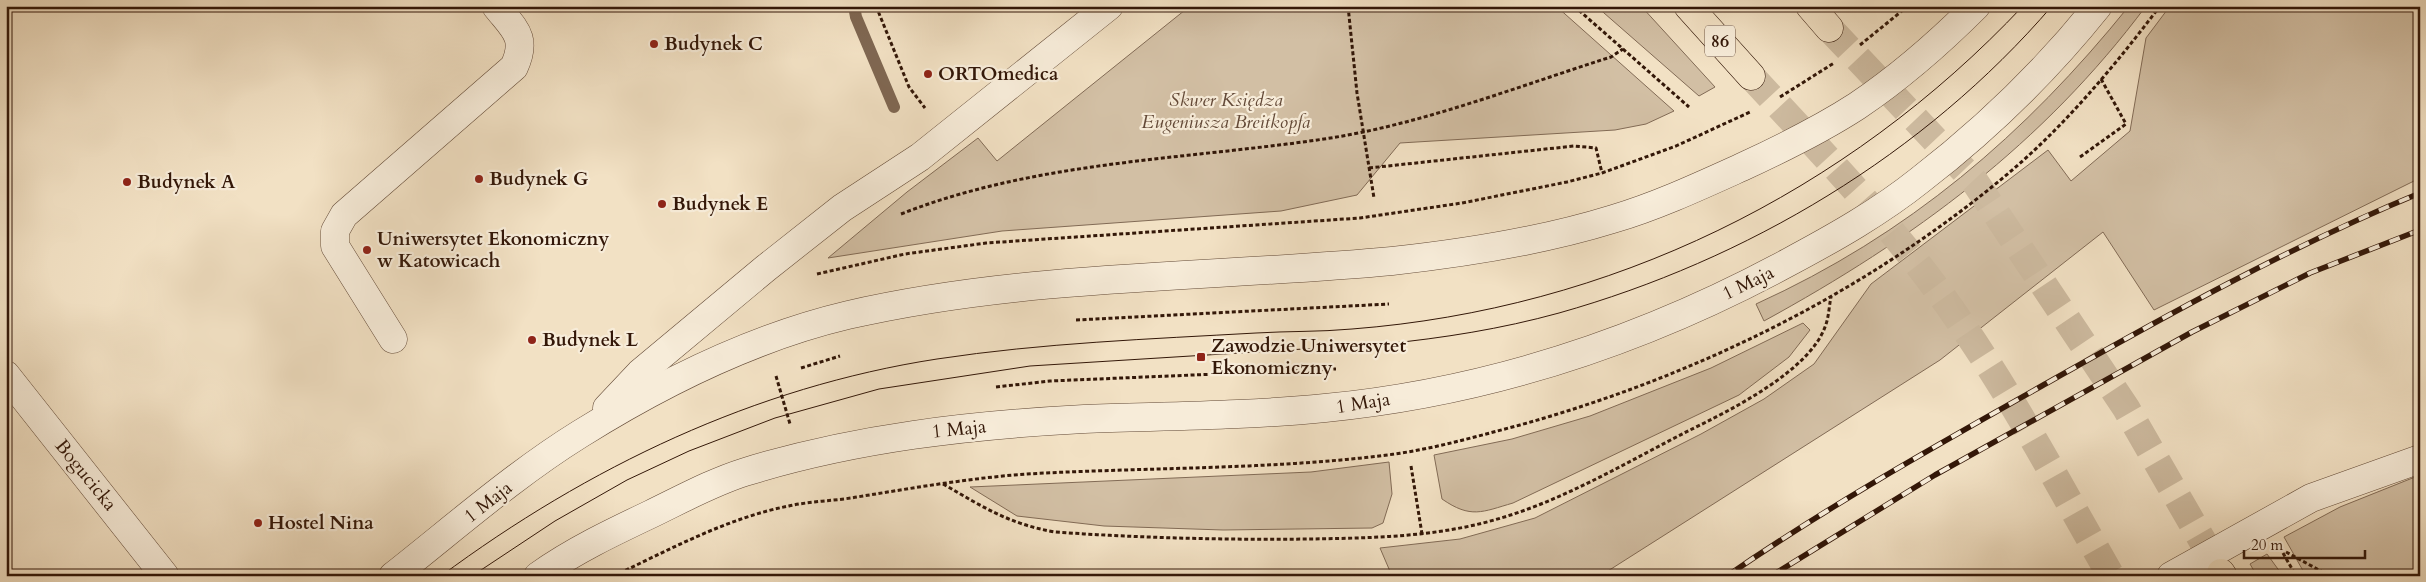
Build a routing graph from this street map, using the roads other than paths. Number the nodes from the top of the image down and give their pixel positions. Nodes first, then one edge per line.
1 (496, 6) edge
2 (1109, 6) edge
3 (1688, 6) edge
4 (1810, 6) edge
5 (1976, 6) edge
6 (2098, 6) edge
7 (1829, 28) tunnel mouth
8 (1752, 76) tunnel mouth
9 (393, 340) dead end
10 (6, 375) edge
11 (586, 431) junction
12 (2420, 459) edge
13 (547, 573) edge
14 (165, 576) edge
15 (393, 576) edge
16 (2171, 576) edge

1 - 9 street
2 - 11 street, 1 Maja
3 - 8 highway, 86
4 - 7 highway
5 - 11 street, 1 Maja
6 - 13 street, 1 Maja
10 - 14 street, Bogucicka
11 - 15 street, 1 Maja
12 - 16 street

